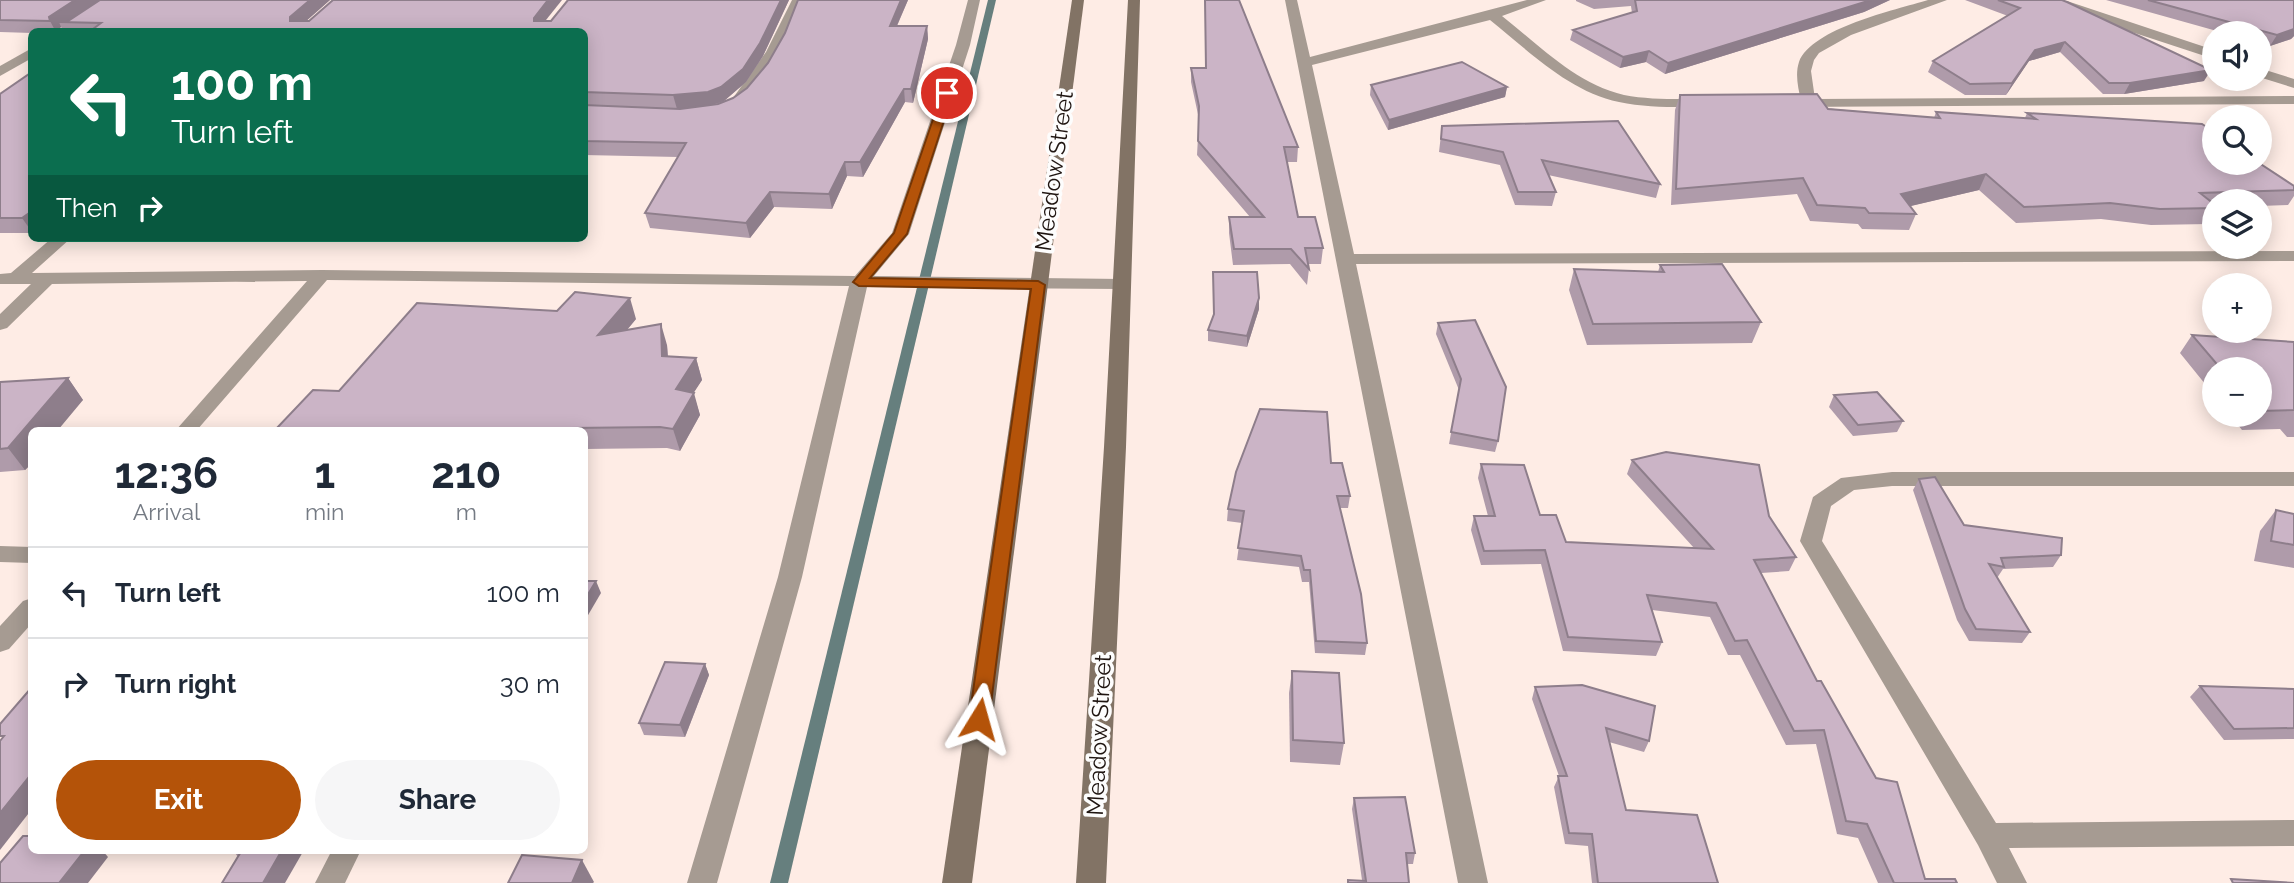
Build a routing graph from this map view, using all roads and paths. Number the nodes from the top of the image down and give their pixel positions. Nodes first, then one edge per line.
1 (798, 0) edge
2 (974, 0) edge
3 (1078, 0) edge
4 (1134, 0) edge
5 (1290, 0) edge
6 (1540, 0) edge
7 (1941, 0) edge
8 (2040, 0) edge
9 (1492, 15) junction
10 (2202, 51) edge
11 (28, 54) edge
12 (1302, 63) junction
13 (0, 72) edge
14 (2272, 76) edge
15 (2294, 84) edge
16 (2294, 100) edge
17 (1726, 103) edge
18 (1782, 103) edge
19 (1810, 104) junction
20 (728, 107) edge
21 (57, 242) edge
22 (2294, 256) edge
23 (1346, 259) junction
24 (321, 275) junction
25 (8, 279) edge
26 (47, 279) junction
27 (870, 282) junction
28 (1122, 284) junction
29 (1038, 285) junction
30 (0, 324) edge
31 (189, 427) edge
32 (2294, 478) edge
33 (0, 554) edge
34 (28, 555) edge
35 (28, 611) edge
36 (0, 642) edge
37 (2294, 833) edge
38 (1988, 836) junction
39 (345, 854) edge
40 (330, 883) edge
41 (702, 883) edge
42 (957, 883) edge
43 (1091, 883) edge
44 (1473, 883) edge
45 (2012, 883) edge

1 - 20 street
2 - 27 street
3 - 29 street, Meadow Street
4 - 28 street, Meadow Street
5 - 12 street
6 - 9 street
7 - 19 street
8 - 10 street
9 - 12 street
9 - 17 street
11 - 13 street
12 - 23 street
14 - 15 street
16 - 19 street
18 - 19 street
21 - 25 street
22 - 23 street
23 - 44 street
24 - 26 street
24 - 27 street
24 - 31 street
25 - 26 street
26 - 30 street
27 - 29 street
27 - 41 street
28 - 29 street
28 - 43 street, Meadow Street
29 - 42 street, Meadow Street
32 - 38 street
33 - 34 street
35 - 36 street
37 - 38 street
38 - 45 street
39 - 40 street

